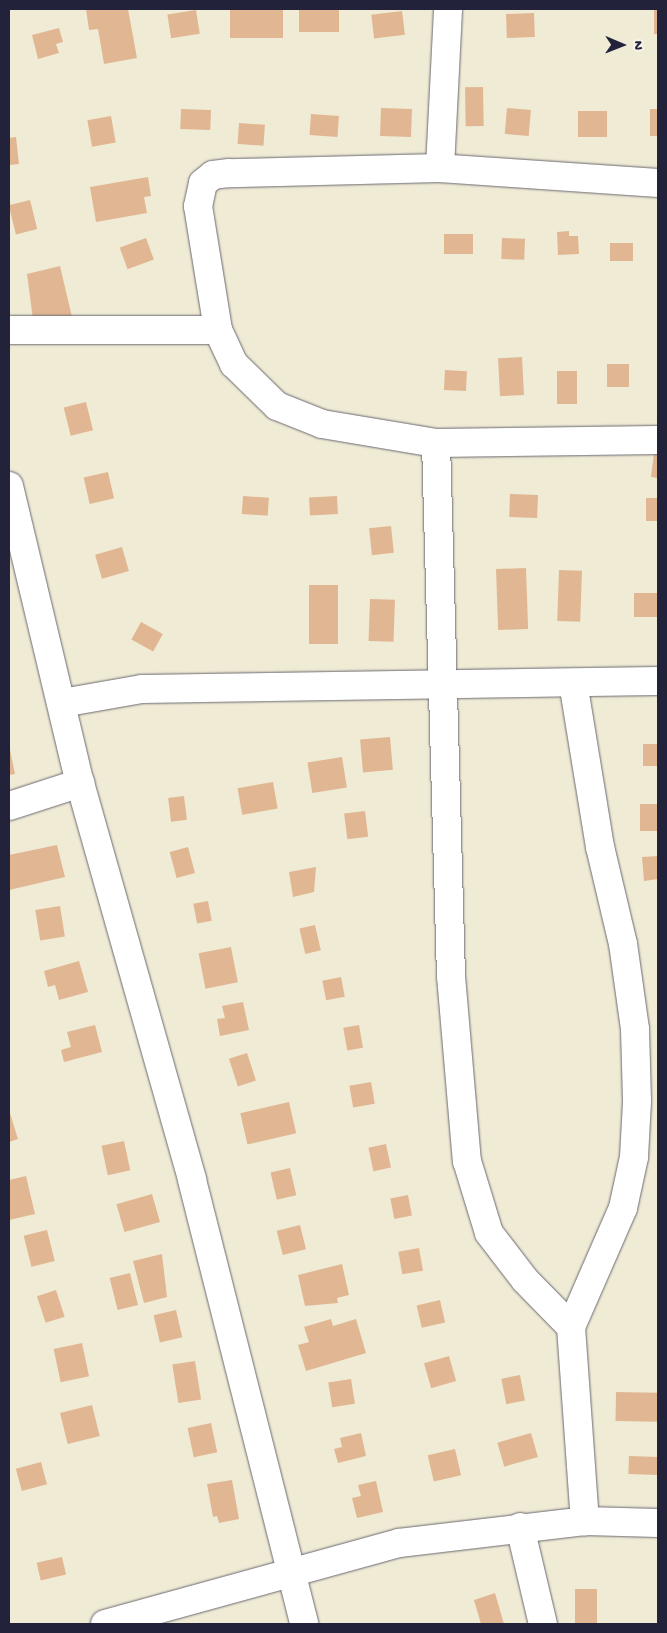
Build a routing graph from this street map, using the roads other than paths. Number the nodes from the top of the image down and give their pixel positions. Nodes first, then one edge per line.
1 (448, 9) edge
2 (440, 168) junction
3 (658, 183) edge
4 (9, 330) edge
5 (218, 330) junction
6 (658, 440) edge
7 (436, 444) junction
8 (9, 486) edge
9 (658, 681) edge
10 (573, 683) junction
11 (442, 688) junction
12 (62, 703) junction
13 (80, 783) junction
14 (9, 806) edge
15 (648, 1101) edge
16 (571, 1327) junction
17 (585, 1521) junction
18 (658, 1523) edge
19 (520, 1527) junction
20 (289, 1573) junction
21 (105, 1624) edge
22 (304, 1624) edge
23 (542, 1624) edge

1 - 2 street
2 - 3 street
2 - 5 street
4 - 5 street
5 - 7 street
6 - 7 street
7 - 11 street
8 - 12 street
9 - 10 street
10 - 11 street
10 - 15 street
11 - 12 street
11 - 16 street
12 - 13 street
13 - 14 street
13 - 20 street
15 - 16 street
16 - 17 street
17 - 18 street
17 - 19 street
19 - 20 street
19 - 23 street
20 - 21 street
20 - 22 street

